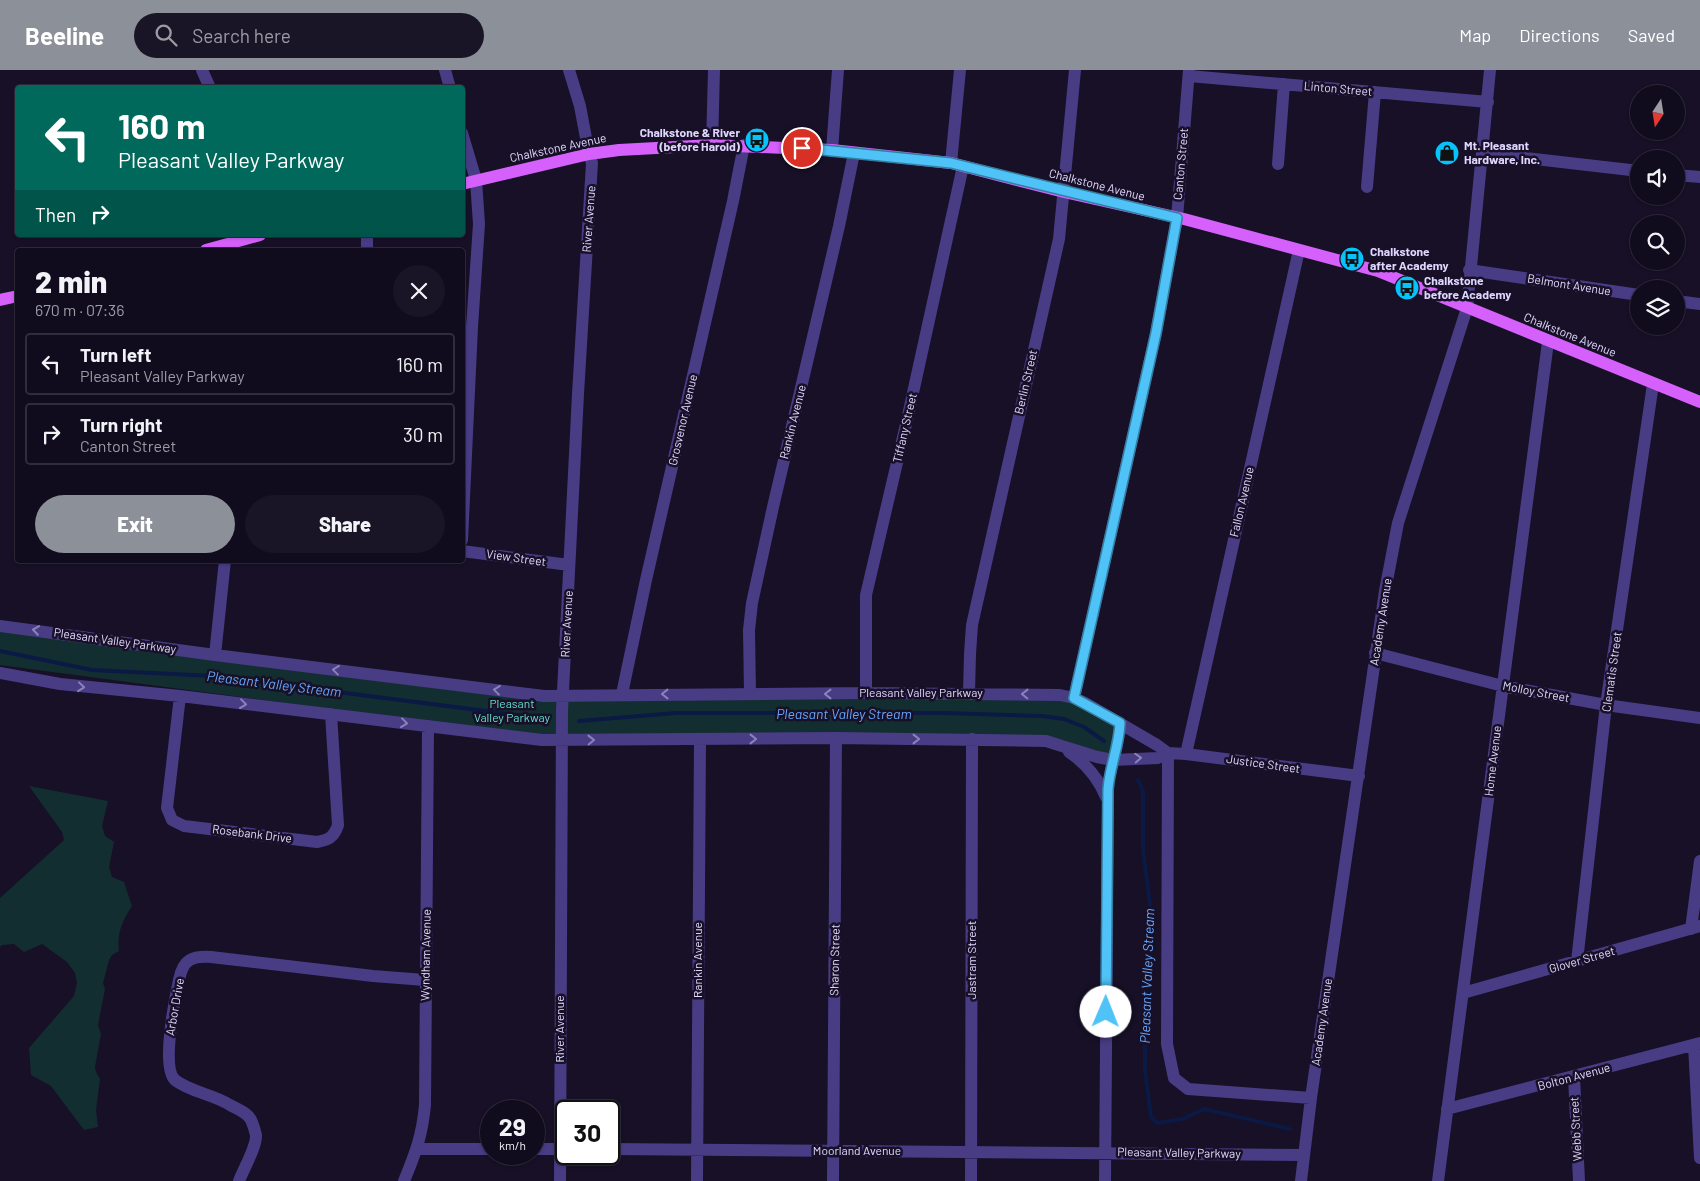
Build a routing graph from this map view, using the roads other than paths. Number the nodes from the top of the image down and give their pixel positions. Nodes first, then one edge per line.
1 (202, 70) edge
2 (444, 70) edge
3 (569, 70) edge
4 (714, 70) edge
5 (838, 70) edge
6 (960, 70) edge
7 (1075, 70) edge
8 (1490, 70) edge
9 (1189, 73) edge
10 (1284, 84) junction
11 (209, 85) edge
12 (449, 85) edge
13 (1375, 92) junction
14 (1488, 102) junction
15 (465, 143) edge
16 (712, 145) junction
17 (744, 145) junction
18 (832, 150) junction
19 (854, 153) junction
20 (1483, 153) junction
21 (589, 154) junction
22 (957, 164) junction
23 (1278, 164) dead end
24 (1630, 170) edge
25 (1685, 176) edge
26 (1700, 177) edge
27 (476, 180) junction
28 (465, 183) edge
29 (1367, 187) dead end
30 (1064, 192) junction
31 (1177, 218) junction
32 (253, 237) edge
33 (213, 248) edge
34 (1299, 250) junction
35 (1470, 270) junction
36 (1630, 294) edge
37 (15, 297) edge
38 (0, 300) edge
39 (1685, 302) edge
40 (1700, 304) edge
41 (1467, 308) junction
42 (1548, 342) junction
43 (1653, 384) junction
44 (1700, 402) edge
45 (465, 476) edge
46 (465, 551) edge
47 (226, 563) edge
48 (569, 566) junction
49 (0, 626) edge
50 (1375, 653) junction
51 (215, 655) junction
52 (0, 673) edge
53 (1503, 686) junction
54 (866, 693) junction
55 (969, 693) junction
56 (622, 694) junction
57 (750, 694) junction
58 (180, 696) junction
59 (563, 696) junction
60 (1074, 698) junction
61 (1606, 705) junction
62 (331, 714) junction
63 (1700, 718) edge
64 (1120, 723) junction
65 (428, 726) junction
66 (836, 738) junction
67 (700, 739) junction
68 (563, 740) junction
69 (972, 740) junction
70 (1057, 744) junction
71 (1168, 753) junction
72 (1186, 754) junction
73 (1113, 760) junction
74 (1359, 776) junction
75 (1108, 800) junction
76 (1700, 861) edge
77 (1696, 927) edge
78 (1578, 961) junction
79 (425, 980) junction
80 (1463, 993) junction
81 (1697, 1044) edge
82 (1574, 1077) junction
83 (1311, 1098) junction
84 (563, 1100) edge
85 (1447, 1109) junction
86 (418, 1149) junction
87 (480, 1149) edge
88 (620, 1150) edge
89 (697, 1150) junction
90 (833, 1151) junction
91 (971, 1151) junction
92 (1105, 1152) junction
93 (1304, 1155) junction
94 (1700, 1158) edge
95 (562, 1165) edge
96 (238, 1181) edge
97 (404, 1181) edge
98 (560, 1181) edge
99 (697, 1181) edge
100 (833, 1181) edge
101 (971, 1181) edge
102 (1105, 1181) edge
103 (1301, 1181) edge
104 (1438, 1181) edge
105 (1579, 1181) edge

1 - 11 street
2 - 12 street
3 - 21 street, River Avenue
4 - 16 street
5 - 18 street
6 - 22 street, Tiffany Street
7 - 30 street, Berlin Street
8 - 14 street, Academy Avenue
9 - 10 street, Linton Street
9 - 31 street, Canton Street
10 - 13 street, Linton Street
10 - 23 street
13 - 14 street, Linton Street
13 - 29 street
14 - 20 street, Academy Avenue
15 - 27 street
16 - 17 main road, Chalkstone Avenue
16 - 21 main road, Chalkstone Avenue
17 - 18 main road, Chalkstone Avenue
17 - 56 street, Grosvenor Avenue
18 - 19 main road, Chalkstone Avenue
19 - 22 main road, Chalkstone Avenue
19 - 57 street, Rankin Avenue
20 - 24 street
20 - 35 street, Academy Avenue
21 - 27 main road, Chalkstone Avenue
21 - 48 street, River Avenue
22 - 30 main road, Chalkstone Avenue
22 - 54 street, Tiffany Street
25 - 26 street
27 - 28 main road, Chalkstone Avenue
27 - 45 street
30 - 31 main road, Chalkstone Avenue
30 - 55 street, Berlin Street
31 - 34 main road, Chalkstone Avenue
31 - 60 street, Canton Street
32 - 33 main road
34 - 41 main road, Chalkstone Avenue
34 - 72 street, Fallon Avenue
35 - 36 street, Belmont Avenue
35 - 41 street, Academy Avenue
37 - 38 main road
39 - 40 street
41 - 42 main road, Chalkstone Avenue
41 - 50 street, Academy Avenue
42 - 43 main road, Chalkstone Avenue
42 - 53 street, Home Avenue
43 - 44 main road, Chalkstone Avenue
43 - 61 street, Clematis Street
46 - 48 street, View Street
47 - 51 street
48 - 59 street, River Avenue
51 -> 49 street, Pleasant Valley Parkway
50 - 53 street, Molloy Street
50 - 74 street, Academy Avenue
59 -> 51 street, Pleasant Valley Parkway
52 -> 58 street, Pleasant Valley Parkway
53 - 61 street, Molloy Street
53 - 80 street, Home Avenue
54 - 55 street, Pleasant Valley Parkway
54 -> 57 street, Pleasant Valley Parkway
60 -> 55 street, Pleasant Valley Parkway
57 -> 56 street, Pleasant Valley Parkway
56 - 59 street, Pleasant Valley Parkway
58 -> 62 street, Pleasant Valley Parkway
58 - 62 street, Rosebank Drive
59 - 68 street, River Avenue
60 - 64 street, Pleasant Valley Parkway
61 - 63 street, Molloy Street
61 - 78 street, Clematis Street
62 -> 65 street, Pleasant Valley Parkway
64 - 71 street, Pleasant Valley Parkway
64 - 73 street, Pleasant Valley Parkway
65 - 68 street, Pleasant Valley Parkway
65 - 79 street, Wyndham Avenue
67 -> 66 street, Pleasant Valley Parkway
66 -> 69 street, Pleasant Valley Parkway
66 - 90 street, Sharon Street
68 -> 67 street, Pleasant Valley Parkway
67 - 89 street, Rankin Avenue
68 - 84 street, River Avenue
69 - 70 street, Pleasant Valley Parkway
69 - 91 street, Jastram Street
70 - 73 street, Pleasant Valley Parkway
70 - 75 street, Pleasant Valley Parkway
71 - 72 street, Justice Street
73 -> 71 street, Pleasant Valley Parkway
71 - 83 street
72 - 74 street, Justice Street
73 - 75 street, Pleasant Valley Parkway
74 - 83 street, Academy Avenue
75 - 92 street, Pleasant Valley Parkway
76 - 77 street
77 - 78 street, Glover Street
78 - 80 street, Glover Street
79 - 86 street, Wyndham Avenue
79 - 96 street, Arbor Drive
80 - 85 street, Home Avenue
81 - 82 street, Bolton Avenue
81 - 94 street
82 - 85 street, Bolton Avenue
82 - 105 street, Webb Street
83 - 93 street, Academy Avenue
85 - 104 street, Home Avenue
86 - 87 street
86 - 97 street, Wyndham Avenue
88 - 89 street, Moorland Avenue
89 - 90 street, Moorland Avenue
89 - 99 street, Rankin Avenue
90 - 91 street, Moorland Avenue
90 - 100 street, Sharon Street
91 - 92 street, Moorland Avenue
91 - 101 street, Jastram Street
92 - 93 street, Pleasant Valley Parkway
92 - 102 street
93 - 103 street, Academy Avenue
95 - 98 street, River Avenue

